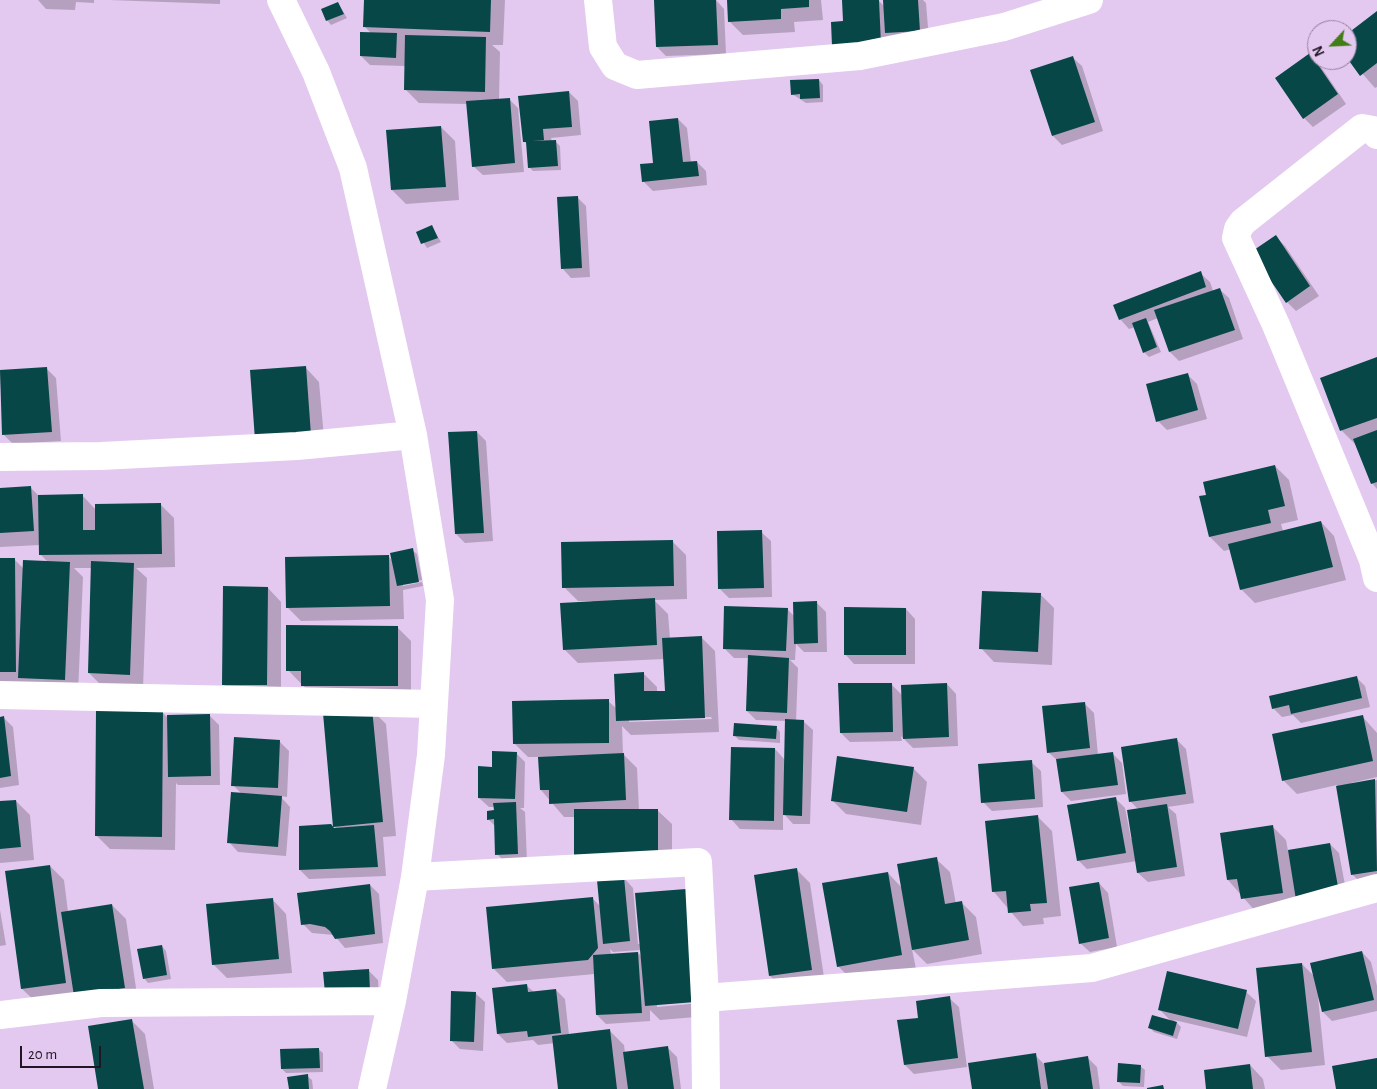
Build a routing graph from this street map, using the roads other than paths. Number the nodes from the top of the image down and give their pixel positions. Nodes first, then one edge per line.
1 (281, 0) edge
2 (598, 0) edge
3 (1089, 0) edge
4 (1377, 135) edge
5 (413, 435) junction
6 (0, 457) edge
7 (1376, 566) edge
8 (0, 695) edge
9 (434, 704) junction
10 (414, 878) junction
11 (1377, 888) edge
12 (705, 998) junction
13 (392, 1002) junction
14 (0, 1015) edge
15 (372, 1089) edge
16 (706, 1089) edge

1 - 5 street
2 - 3 street
4 - 7 street
5 - 6 street
5 - 9 street
8 - 9 street
9 - 10 street
10 - 12 street
10 - 13 street
11 - 12 street
12 - 16 street
13 - 14 street
13 - 15 street

